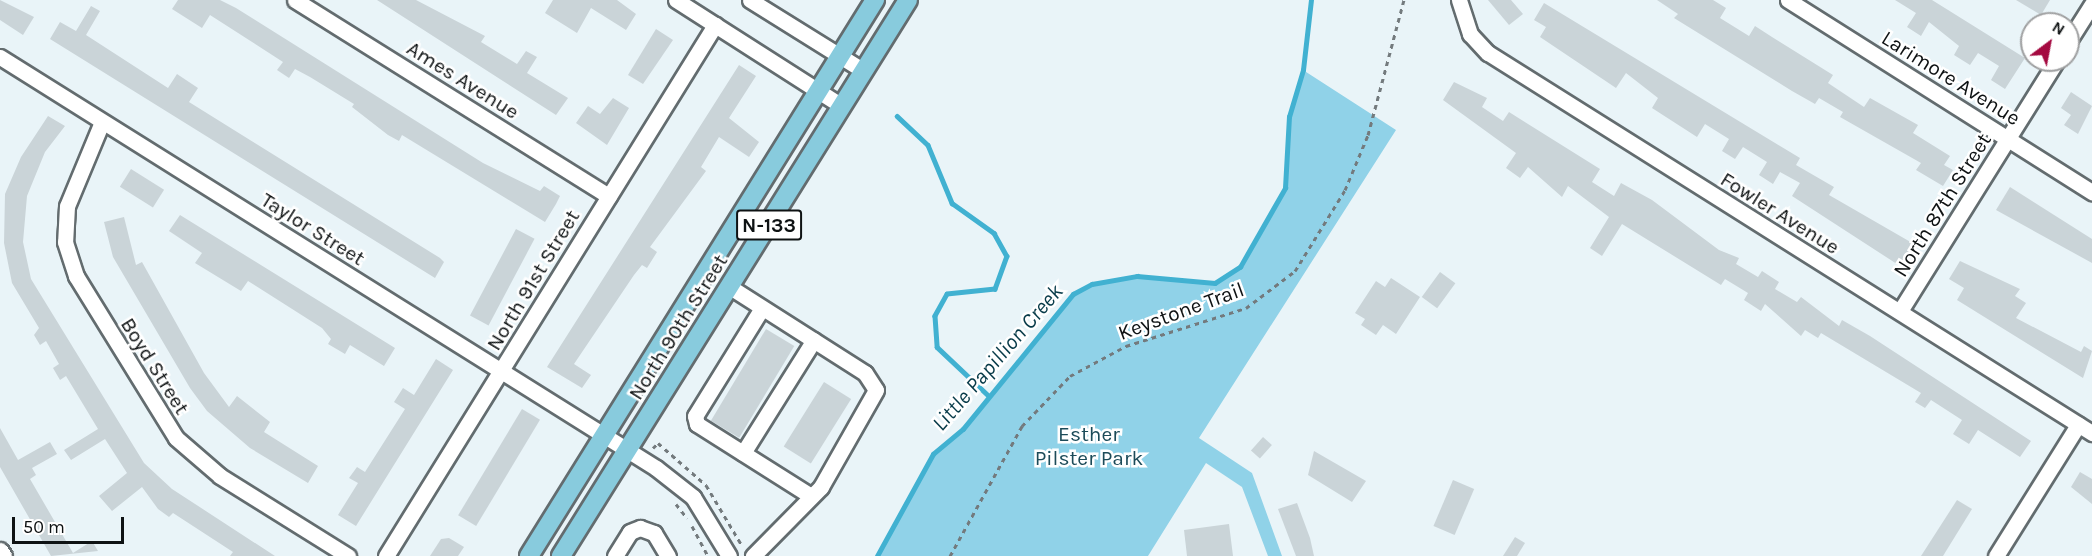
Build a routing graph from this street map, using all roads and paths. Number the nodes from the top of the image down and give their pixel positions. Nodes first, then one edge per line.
1 (295, 0) edge
2 (676, 0) edge
3 (750, 0) edge
4 (875, 0) edge
5 (908, 0) edge
6 (1404, 0) edge
7 (1788, 0) edge
8 (2092, 4) edge
9 (1460, 7) edge
10 (2080, 23) edge
11 (715, 25) junction
12 (840, 56) junction
13 (0, 57) edge
14 (864, 71) junction
15 (2050, 72) edge
16 (818, 90) junction
17 (842, 106) junction
18 (102, 122) junction
19 (2008, 139) junction
20 (2092, 192) edge
21 (609, 196) junction
22 (729, 287) junction
23 (762, 308) junction
24 (1900, 311) junction
25 (813, 340) junction
26 (502, 370) junction
27 (2078, 425) junction
28 (2092, 433) edge
29 (605, 434) junction
30 (628, 449) junction
31 (743, 453) junction
32 (811, 496) junction
33 (0, 550) edge
34 (4, 556) edge
35 (348, 556) edge
36 (386, 556) edge
37 (529, 556) edge
38 (561, 556) edge
39 (615, 556) edge
40 (668, 556) edge
41 (729, 556) edge
42 (753, 556) edge
43 (950, 556) edge
44 (1996, 556) edge

1 - 21 street, Ames Avenue
2 - 11 street
3 - 12 street
4 - 12 main road, North 90th Street / N-133
5 - 14 main road, North 90th Street / N-133
6 - 43 path, Keystone Trail
7 - 19 street, Larimore Avenue
8 - 10 street
9 - 24 street, Fowler Avenue
11 - 16 street
11 - 21 street, North 91st Street
12 - 14 street
12 - 16 main road, North 90th Street / N-133
13 - 18 street, Taylor Street
14 - 17 main road, North 90th Street / N-133
15 - 19 street, North 87th Street
16 - 17 street
16 - 29 main road, North 90th Street / N-133
17 - 22 main road, North 90th Street / N-133
18 - 26 street, Taylor Street
18 - 35 street, Boyd Street
19 - 20 street, Larimore Avenue
19 - 24 street, North 87th Street
21 - 26 street, North 91st Street
22 - 23 street
22 - 30 main road, North 90th Street / N-133
23 - 25 street
23 - 31 street
24 - 27 street, Fowler Avenue
25 - 31 street
25 - 32 street
26 - 29 street, Taylor Street
26 - 36 street, North 91st Street
27 - 28 street, Fowler Avenue
27 - 44 street
29 - 30 street, Taylor Street
29 - 37 main road, North 90th Street / N-133
30 - 38 main road, North 90th Street / N-133
30 - 41 street
31 - 32 street
32 - 42 street
33 - 34 street
39 - 40 street

